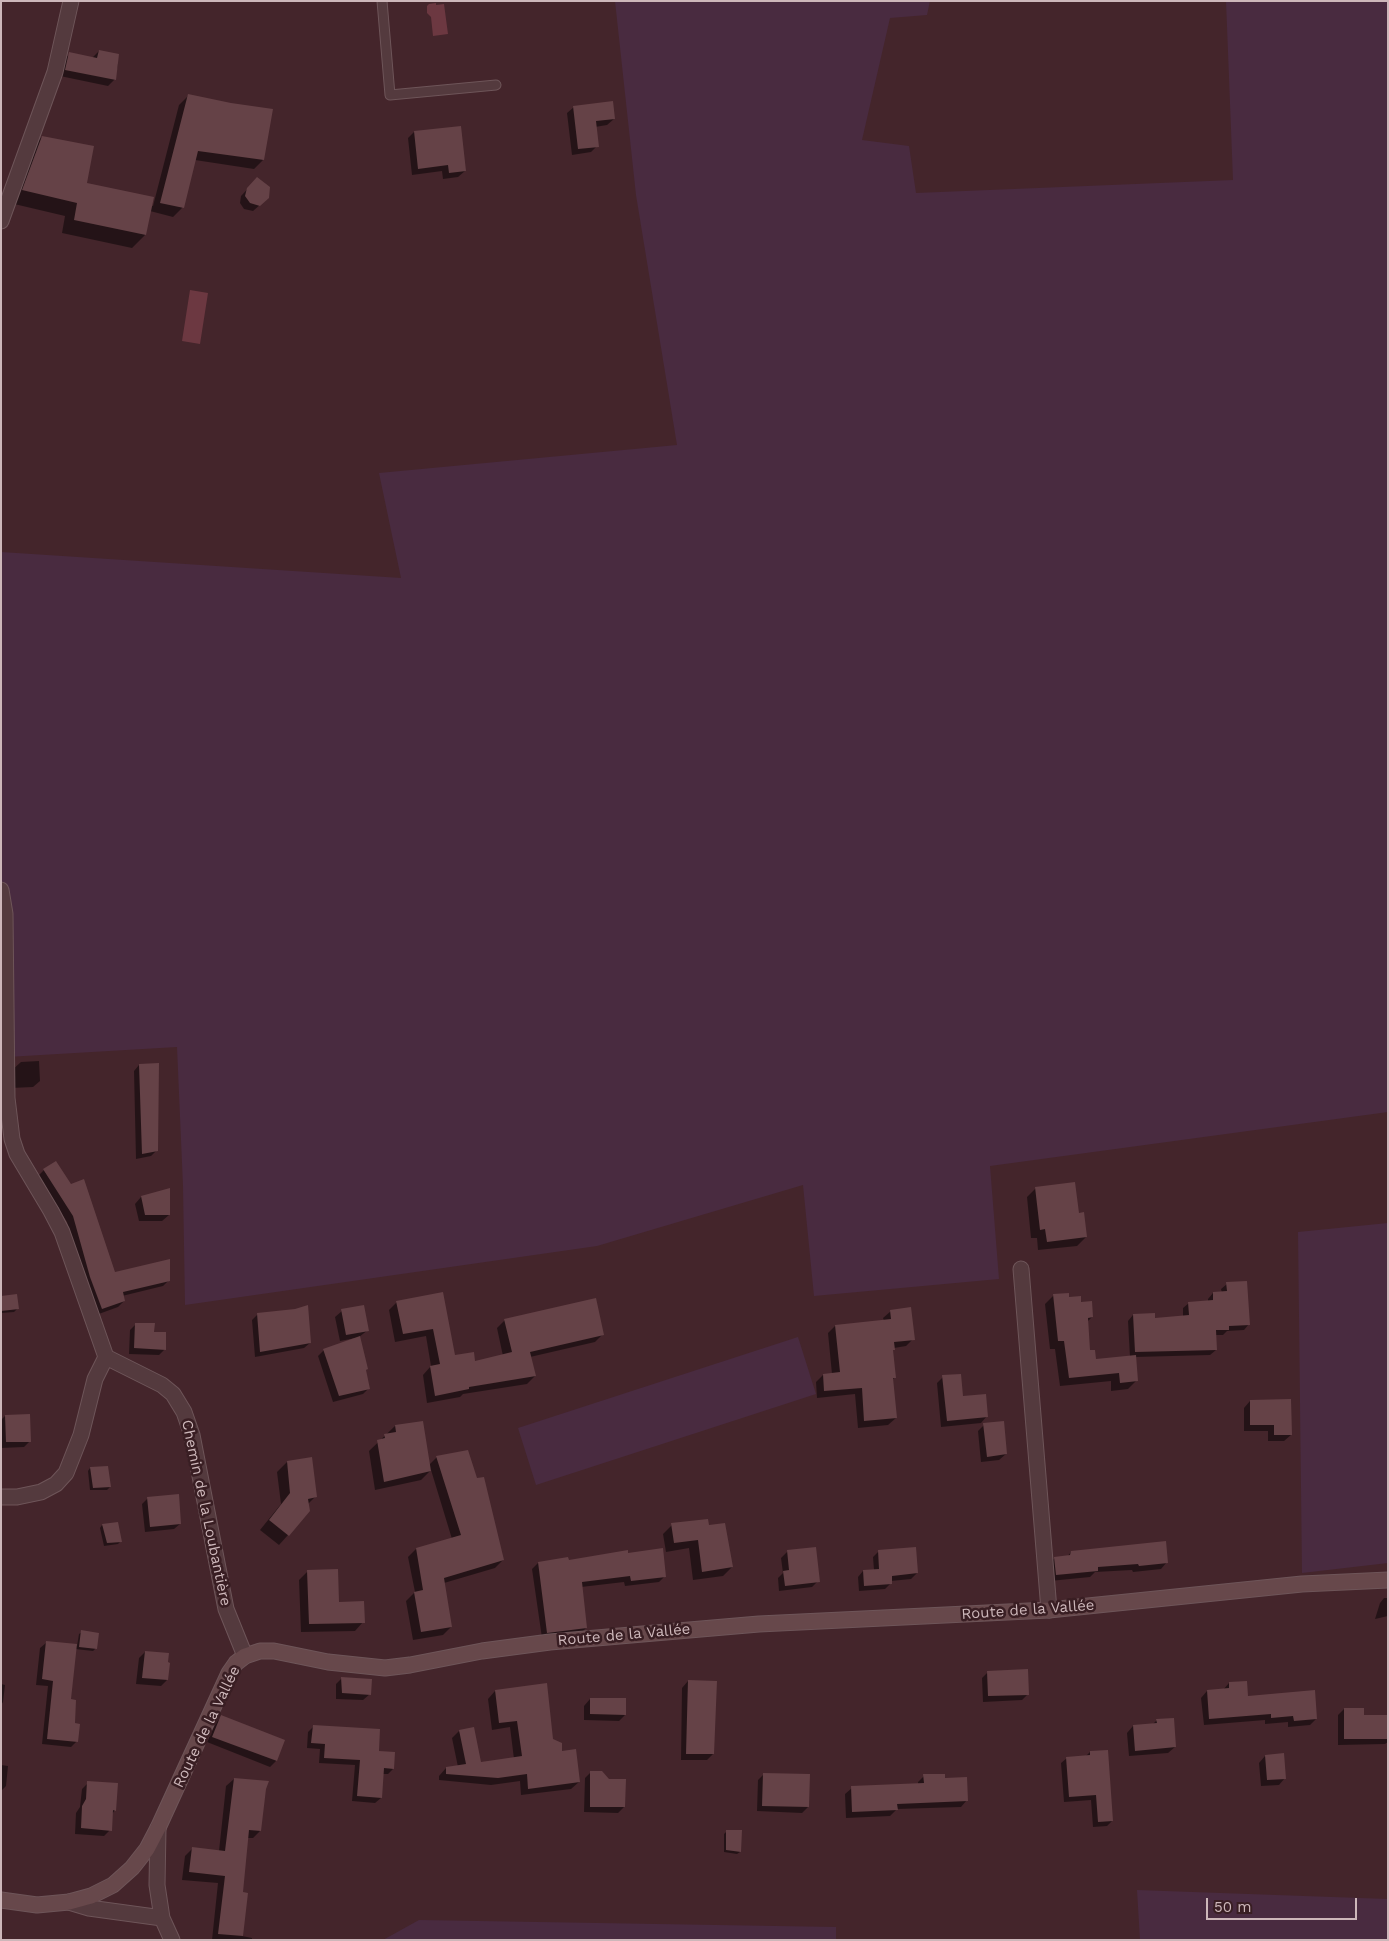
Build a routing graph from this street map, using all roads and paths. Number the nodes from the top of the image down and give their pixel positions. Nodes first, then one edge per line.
1 (71, 1) edge
2 (382, 1) edge
3 (496, 85) dead end
4 (1, 221) edge
5 (1, 890) edge
6 (1021, 1269) dead end
7 (106, 1357) junction
8 (1, 1497) edge
9 (1388, 1580) edge
10 (1048, 1610) junction
11 (245, 1656) junction
12 (158, 1828) junction
13 (1, 1900) edge
14 (69, 1902) junction
15 (162, 1918) junction
16 (172, 1940) edge

1 - 4 street
2 - 3 lane
5 - 7 street
6 - 10 street
7 - 8 street
7 - 11 street, Chemin de la Loubantière
9 - 10 street, Route de la Vallée
10 - 11 street, Route de la Vallée
11 - 12 street, Route de la Vallée
12 - 14 street, Route de la Vallée
12 - 15 street
13 - 14 street, Route de la Vallée
14 - 15 street
15 - 16 street

